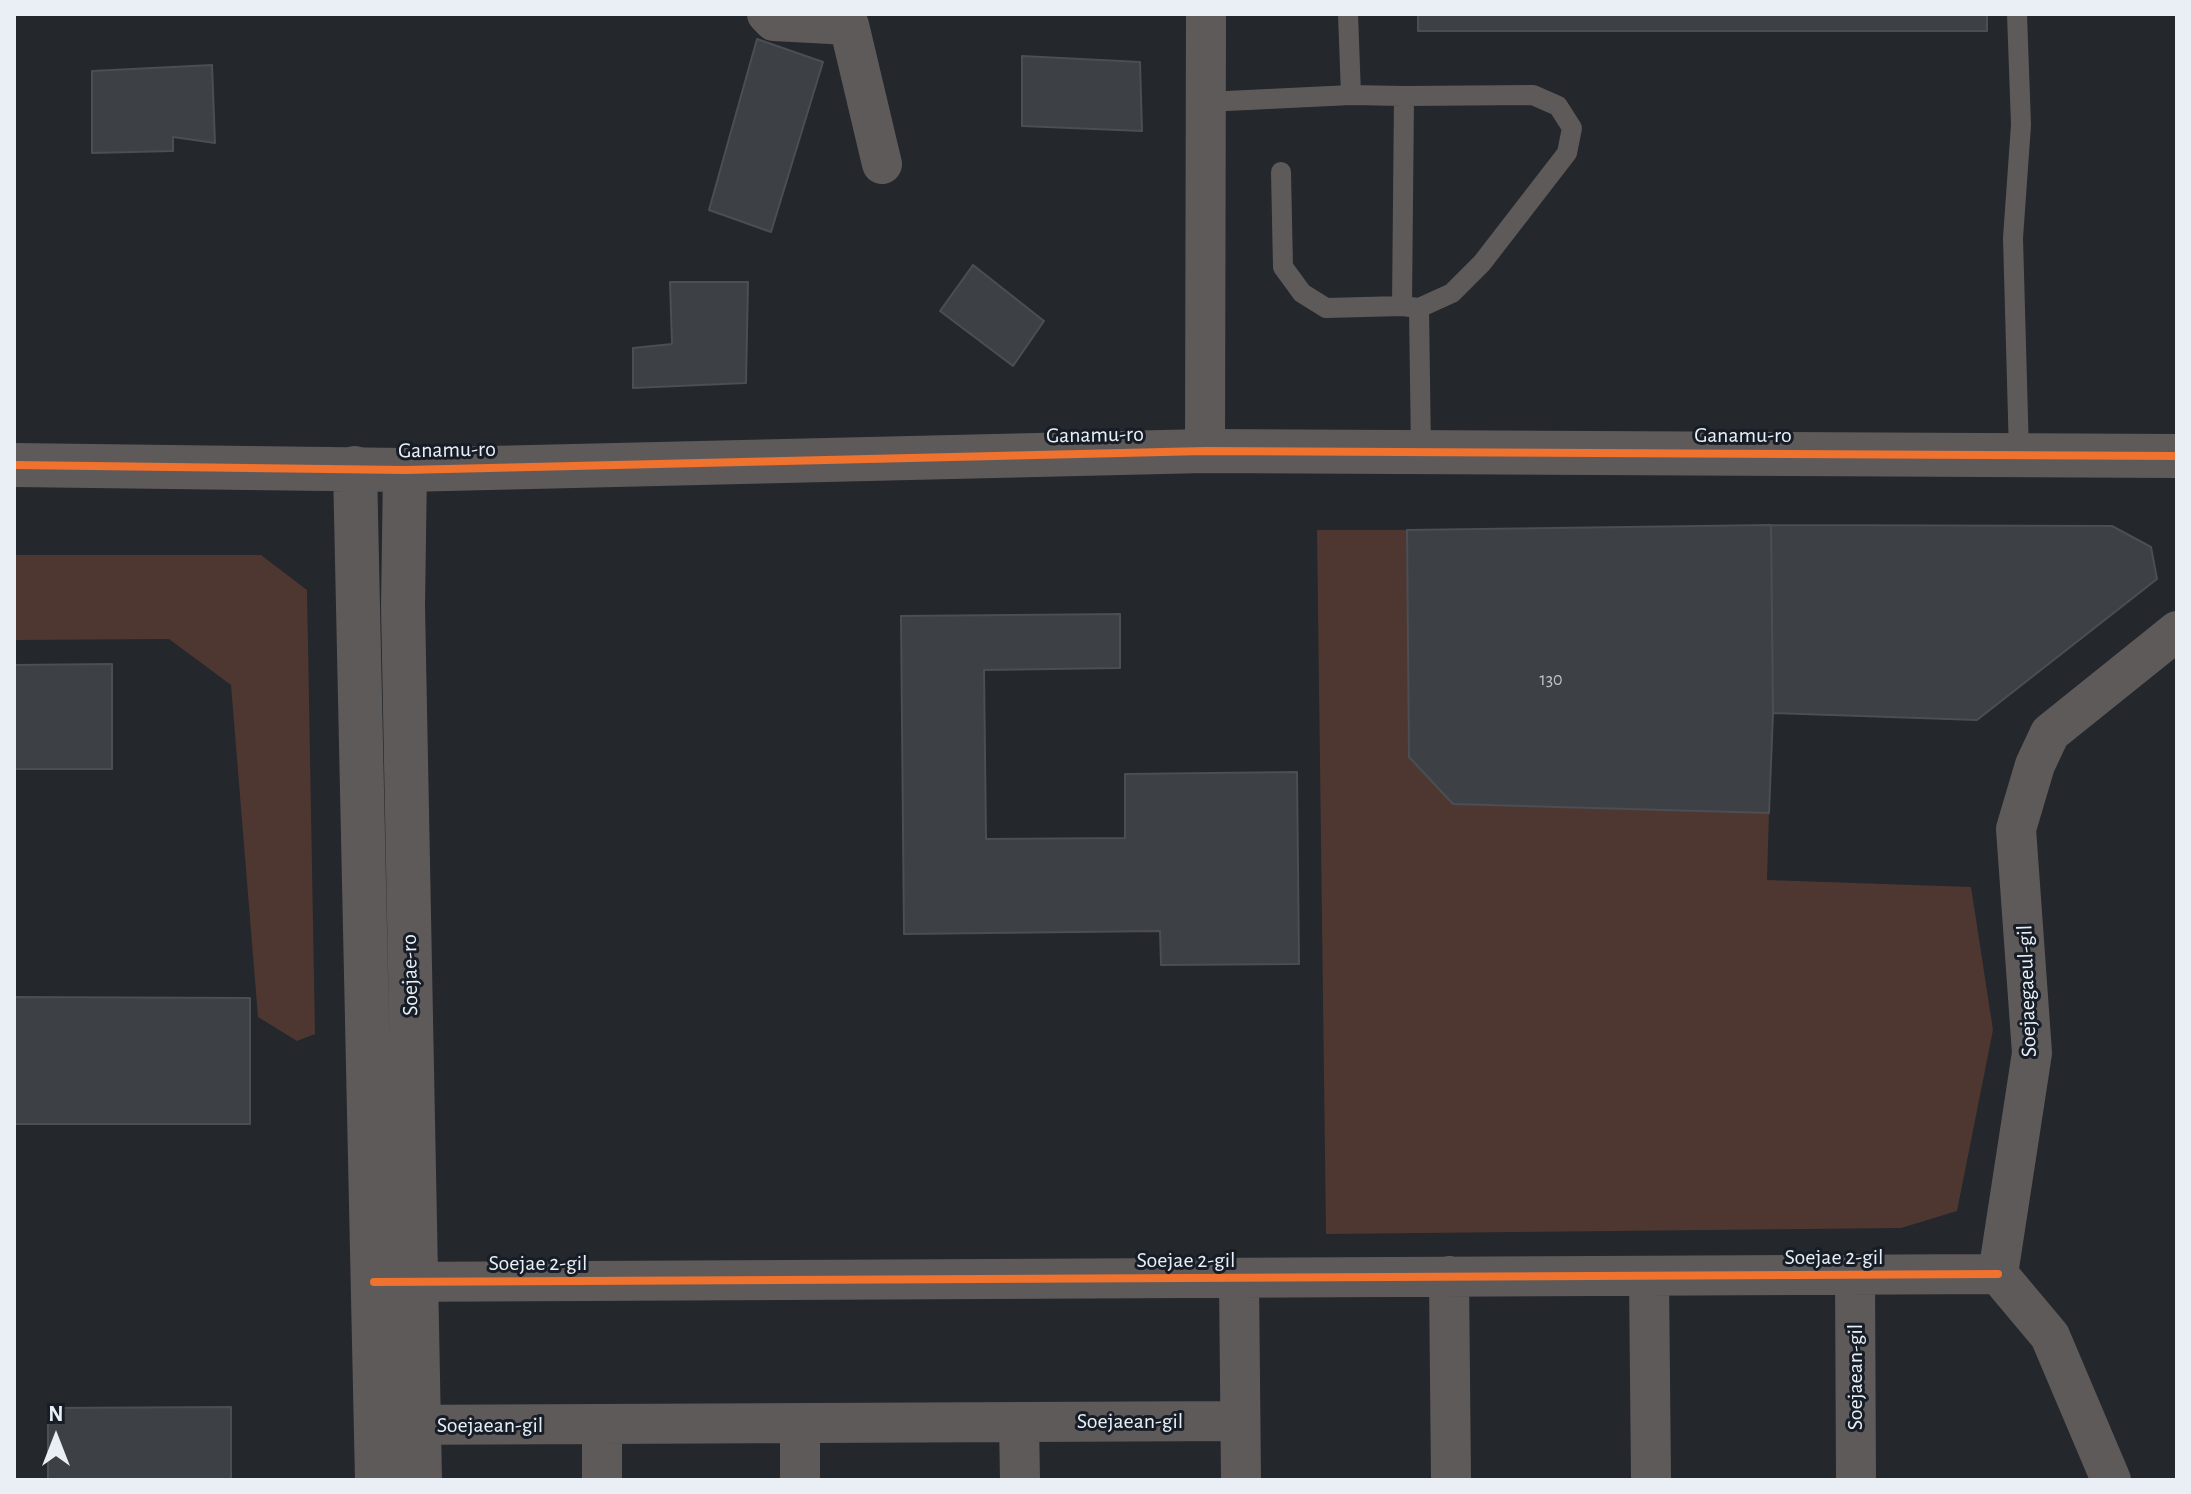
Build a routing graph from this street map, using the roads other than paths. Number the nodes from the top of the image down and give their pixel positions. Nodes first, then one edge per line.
1 (767, 14) edge
2 (1206, 14) edge
3 (1348, 14) edge
4 (2017, 14) edge
5 (1351, 95) junction
6 (1404, 96) junction
7 (1206, 102) junction
8 (882, 164) dead end
9 (1281, 172) dead end
10 (1410, 307) junction
11 (1205, 451) junction
12 (1421, 452) junction
13 (2019, 453) junction
14 (2177, 456) edge
15 (14, 465) edge
16 (355, 468) junction
17 (405, 470) junction
18 (2177, 631) edge
19 (1855, 1274) junction
20 (1998, 1274) junction
21 (1449, 1276) junction
22 (1649, 1276) junction
23 (1239, 1278) junction
24 (395, 1282) junction
25 (1240, 1421) junction
26 (1019, 1422) junction
27 (800, 1423) junction
28 (398, 1425) junction
29 (602, 1425) junction
30 (377, 1480) edge
31 (420, 1480) edge
32 (602, 1480) edge
33 (800, 1480) edge
34 (1020, 1480) edge
35 (1241, 1480) edge
36 (1451, 1480) edge
37 (1651, 1480) edge
38 (1856, 1480) edge
39 (2111, 1480) edge

1 - 8 street
2 - 7 street
3 - 5 lane
4 - 13 lane
5 - 6 lane
5 - 7 lane
6 - 10 lane
6 - 10 lane
7 - 11 street
9 - 10 lane
10 - 12 lane
11 - 12 street, Ganamu-ro
11 - 17 street, Ganamu-ro
12 - 13 street, Ganamu-ro
13 - 14 street, Ganamu-ro
15 - 16 street, Ganamu-ro
16 - 17 street, Ganamu-ro
16 - 24 street
17 - 24 street, Soejae-ro
18 - 20 street, Soejaegaeul-gil
19 - 20 street, Soejae 2-gil
19 - 22 street, Soejae 2-gil
19 - 38 street, Soejaean-gil
20 - 39 street
21 - 22 street, Soejae 2-gil
21 - 23 street, Soejae 2-gil
21 - 36 street
22 - 37 street
23 - 24 street, Soejae 2-gil
23 - 25 street
24 - 28 street
25 - 26 street, Soejaean-gil
25 - 35 street
26 - 27 street, Soejaean-gil
26 - 34 street
27 - 29 street, Soejaean-gil
27 - 33 street
28 - 29 street, Soejaean-gil
28 - 30 street
28 - 31 street
29 - 32 street

